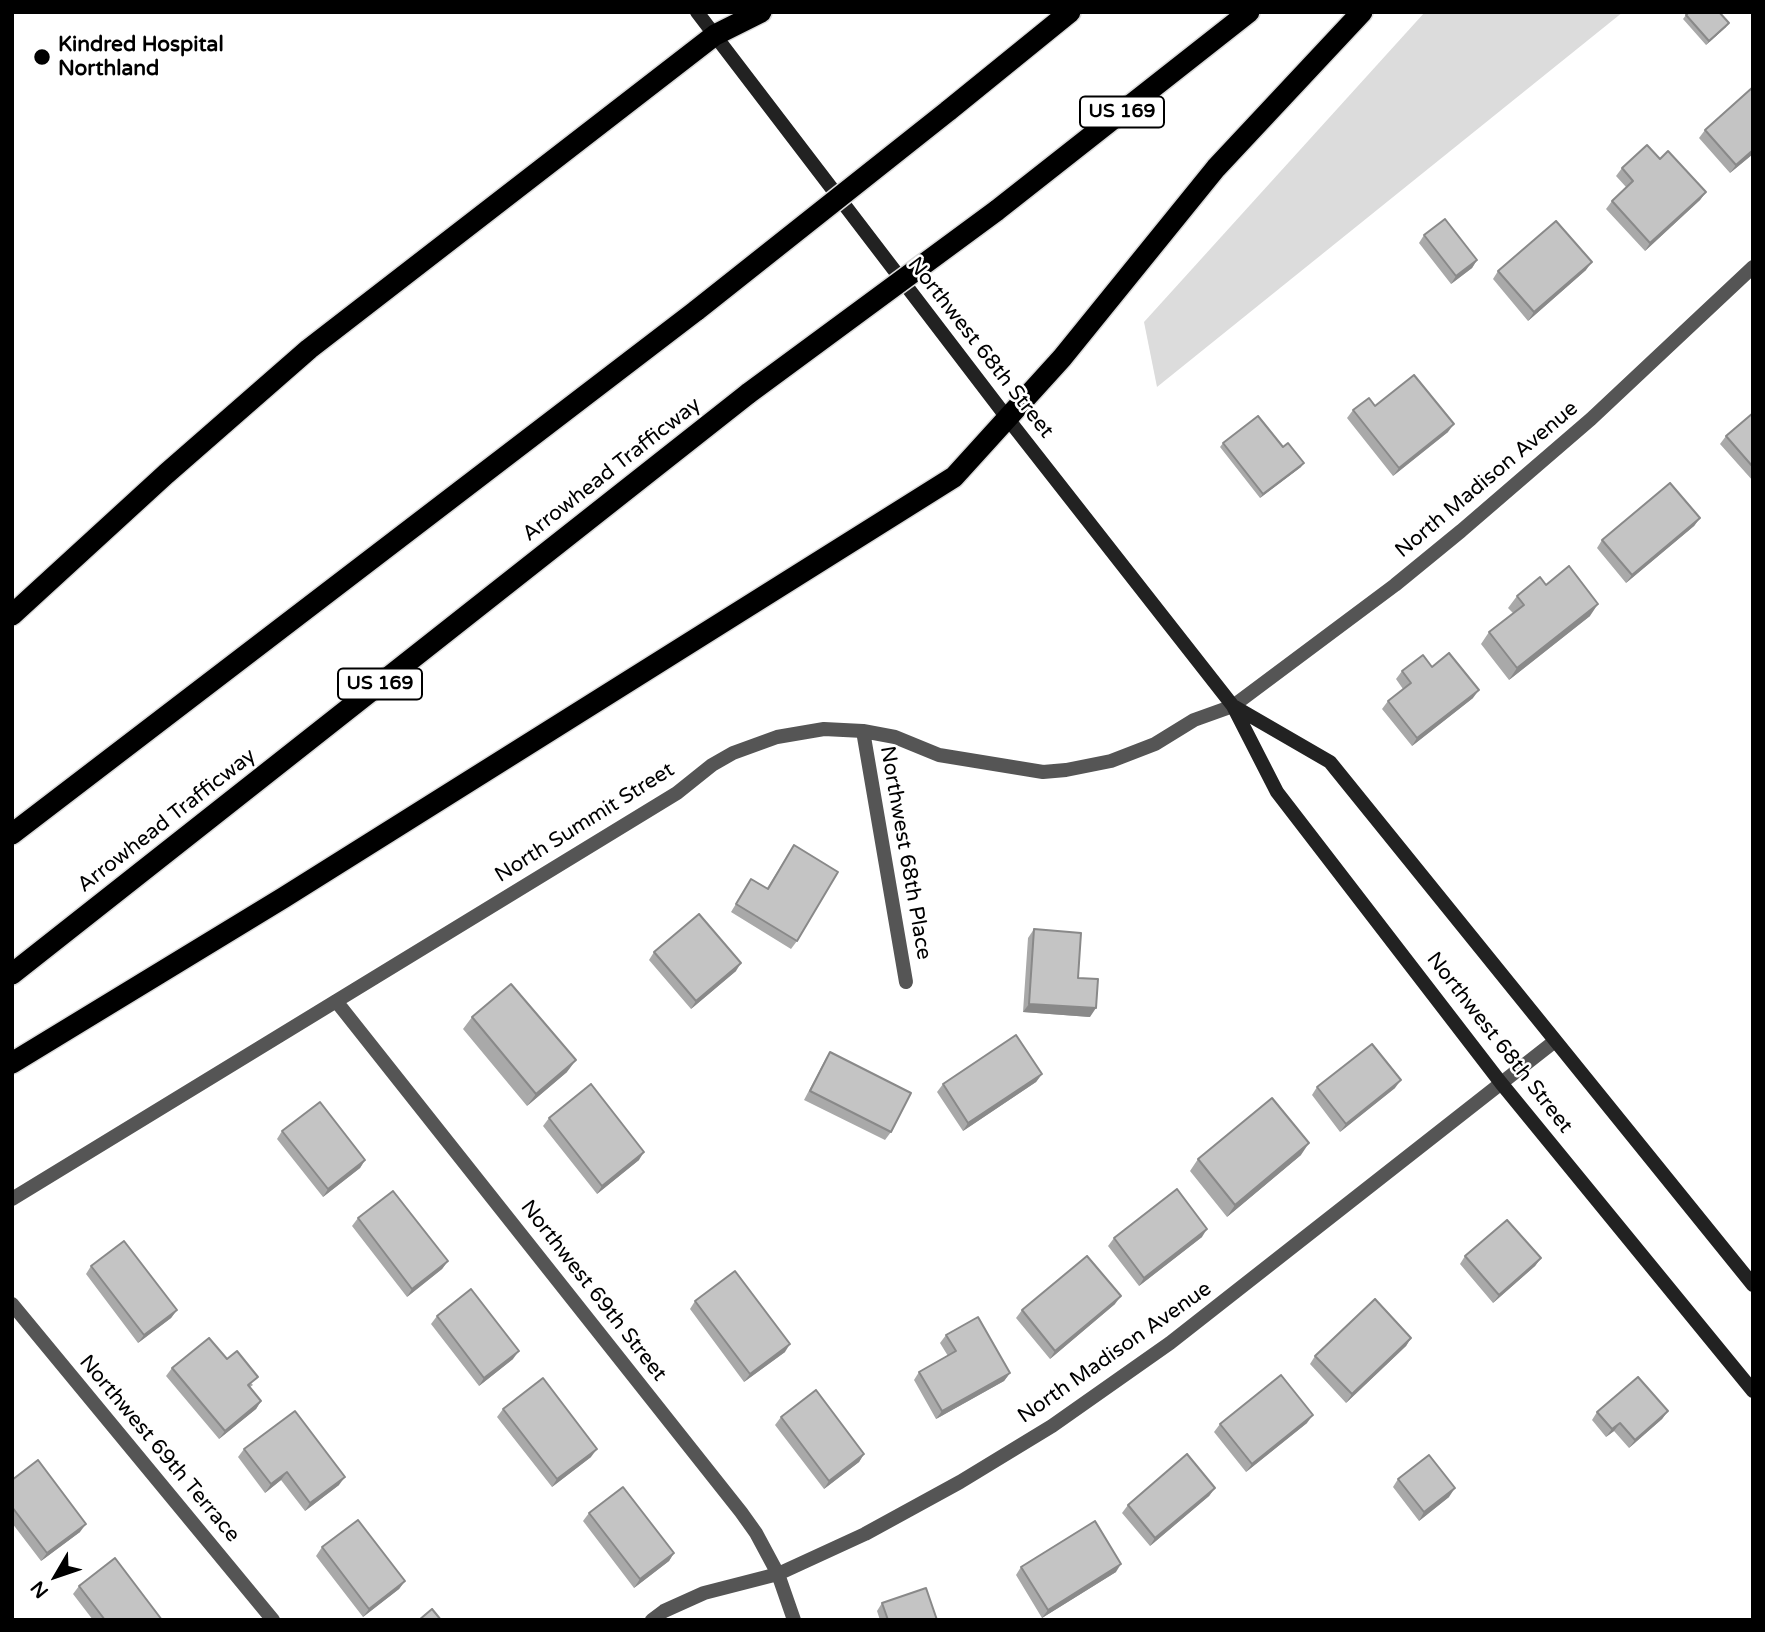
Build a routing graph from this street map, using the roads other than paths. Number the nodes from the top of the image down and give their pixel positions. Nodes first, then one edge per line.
1 (697, 12) edge
2 (761, 12) edge
3 (1070, 12) edge
4 (1249, 12) edge
5 (1362, 12) edge
6 (715, 35) junction
7 (1753, 267) edge
8 (1008, 419) junction
9 (12, 615) edge
10 (1233, 706) junction
11 (863, 731) junction
12 (12, 834) edge
13 (12, 975) edge
14 (906, 982) dead end
15 (336, 1001) junction
16 (1555, 1041) junction
17 (12, 1063) edge
18 (1501, 1083) junction
19 (12, 1199) edge
20 (1753, 1285) edge
21 (12, 1304) edge
22 (1753, 1391) edge
23 (778, 1574) junction
24 (273, 1620) edge
25 (652, 1620) edge
26 (794, 1620) edge

1 - 6 main road, Northwest 68th Street
2 - 6 highway
3 - 12 highway, bridge
4 - 13 highway, Arrowhead Trafficway / US 169, bridge
5 - 8 highway
6 - 8 main road, Northwest 68th Street
6 - 9 highway
7 - 10 street, North Madison Avenue
8 - 10 main road, Northwest 68th Street
8 - 17 highway
10 - 11 street, North Summit Street
10 - 16 main road, Northwest 68th Street
10 - 18 main road, Northwest 68th Street
11 - 14 street, Northwest 68th Place
11 - 15 street, North Summit Street
15 - 19 street, North Summit Street
15 - 23 street, Northwest 69th Street
16 - 18 street, North Madison Avenue
16 - 20 main road, Northwest 68th Street
18 - 22 main road, Northwest 68th Street
18 - 23 street, North Madison Avenue
21 - 24 street, Northwest 69th Terrace
23 - 25 street, North Madison Avenue
23 - 26 street, Northwest 69th Street

